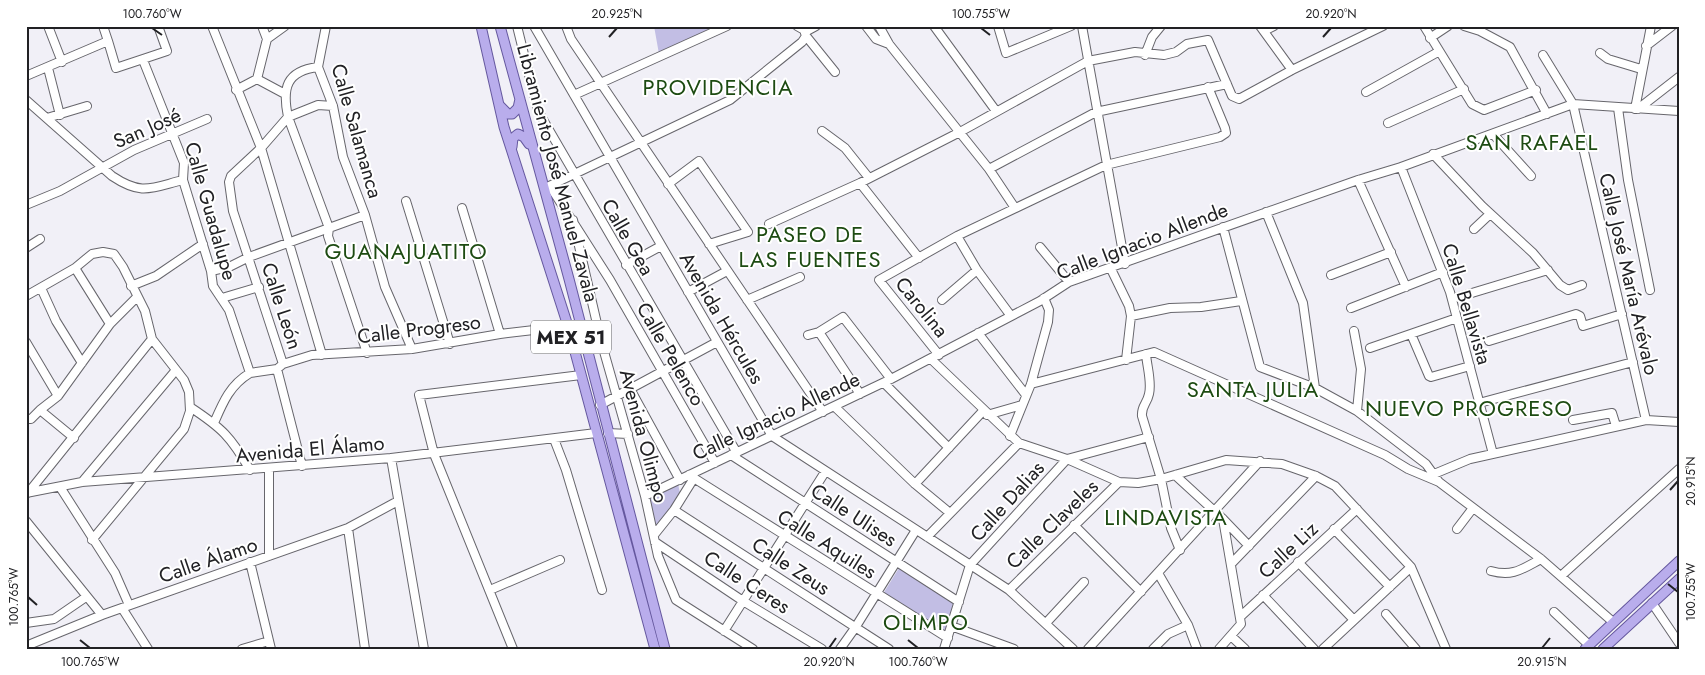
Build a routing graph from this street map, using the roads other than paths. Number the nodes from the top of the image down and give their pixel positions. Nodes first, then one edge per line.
1 (48, 26) edge
2 (103, 26) edge
3 (158, 26) edge
4 (212, 26) edge
5 (262, 26) edge
6 (285, 26) edge
7 (326, 26) edge
8 (481, 26) edge
9 (500, 26) edge
10 (517, 26) edge
11 (534, 26) edge
12 (566, 26) edge
13 (727, 26) edge
14 (798, 26) edge
15 (816, 26) edge
16 (866, 26) edge
17 (879, 26) edge
18 (934, 26) edge
19 (998, 26) edge
20 (1071, 26) edge
21 (1082, 26) edge
22 (1161, 26) edge
23 (1274, 26) edge
24 (1383, 26) edge
25 (1424, 26) edge
26 (1448, 26) edge
27 (1464, 26) edge
28 (1651, 26) edge
29 (1672, 26) edge
30 (1262, 29) edge
31 (805, 34) junction
32 (1430, 38) junction
33 (267, 39) junction
34 (108, 41) junction
35 (889, 44) junction
36 (1646, 46) junction
37 (1438, 52) junction
38 (1600, 53) dead end
39 (1145, 55) junction
40 (1544, 55) dead end
41 (143, 60) junction
42 (1088, 61) junction
43 (62, 62) junction
44 (318, 67) junction
45 (48, 68) junction
46 (1642, 69) junction
47 (1292, 70) junction
48 (836, 72) dead end
49 (26, 76) edge
50 (1679, 77) edge
51 (257, 79) junction
52 (601, 83) junction
53 (1227, 84) junction
54 (1208, 88) junction
55 (1464, 89) junction
56 (236, 90) junction
57 (1536, 90) junction
58 (1366, 92) dead end
59 (285, 94) junction
60 (574, 95) junction
61 (520, 98) junction
62 (26, 100) edge
63 (498, 103) junction
64 (1573, 104) junction
65 (87, 106) dead end
66 (332, 106) junction
67 (1618, 108) junction
68 (1637, 109) junction
69 (996, 111) junction
70 (1679, 111) edge
71 (1096, 112) junction
72 (1547, 114) junction
73 (60, 115) junction
74 (288, 117) junction
75 (47, 118) junction
76 (207, 119) dead end
77 (1388, 123) dead end
78 (822, 131) dead end
79 (960, 132) junction
80 (172, 134) junction
81 (1492, 134) junction
82 (641, 144) junction
83 (260, 148) junction
84 (532, 149) junction
85 (1433, 154) junction
86 (513, 156) junction
87 (610, 157) junction
88 (1106, 165) junction
89 (102, 167) junction
90 (1401, 167) junction
91 (989, 169) junction
92 (573, 174) junction
93 (1531, 176) dead end
94 (869, 178) junction
95 (183, 180) junction
96 (1358, 180) junction
97 (860, 183) junction
98 (668, 184) junction
99 (546, 187) junction
100 (406, 201) dead end
101 (26, 205) edge
102 (462, 208) dead end
103 (1015, 208) junction
104 (1266, 212) junction
105 (1490, 214) junction
106 (365, 215) junction
107 (572, 220) junction
108 (770, 224) dead end
109 (1223, 227) junction
110 (328, 228) junction
111 (1474, 229) dead end
112 (957, 236) junction
113 (40, 239) dead end
114 (290, 242) junction
115 (203, 244) junction
116 (709, 244) junction
117 (661, 246) junction
118 (1040, 247) dead end
119 (26, 248) edge
120 (1391, 252) junction
121 (249, 257) junction
122 (919, 258) junction
123 (1125, 264) junction
124 (626, 265) junction
125 (75, 268) junction
126 (1110, 269) junction
127 (977, 270) junction
128 (1548, 270) junction
129 (210, 271) junction
130 (728, 271) junction
131 (1443, 272) junction
132 (1331, 275) dead end
133 (800, 277) dead end
134 (1069, 282) junction
135 (131, 286) junction
136 (1582, 286) dead end
137 (259, 287) junction
138 (41, 288) junction
139 (1406, 288) junction
140 (1650, 290) dead end
141 (688, 292) junction
142 (26, 296) edge
143 (137, 297) junction
144 (222, 298) junction
145 (1044, 298) junction
146 (1452, 299) junction
147 (747, 300) junction
148 (942, 300) dead end
149 (1241, 301) junction
150 (1351, 308) dead end
151 (1622, 314) junction
152 (1011, 316) junction
153 (1131, 316) junction
154 (1457, 318) junction
155 (110, 324) junction
156 (568, 326) junction
157 (1354, 331) dead end
158 (820, 332) junction
159 (978, 333) junction
160 (500, 334) junction
161 (1411, 334) junction
162 (808, 335) dead end
163 (152, 339) junction
164 (1490, 341) dead end
165 (26, 342) edge
166 (717, 342) junction
167 (450, 344) junction
168 (412, 348) junction
169 (1370, 348) dead end
170 (367, 353) junction
171 (1150, 353) junction
172 (322, 355) junction
173 (939, 355) junction
174 (930, 359) junction
175 (682, 360) junction
176 (1126, 360) junction
177 (1633, 362) junction
178 (82, 363) junction
179 (280, 366) junction
180 (1470, 366) junction
181 (176, 370) junction
182 (661, 371) junction
183 (250, 373) junction
184 (581, 375) junction
185 (887, 381) junction
186 (1031, 384) junction
187 (629, 387) junction
188 (1314, 388) junction
189 (617, 394) junction
190 (860, 394) junction
191 (1026, 395) junction
192 (58, 396) junction
193 (1479, 403) junction
194 (600, 405) junction
195 (1022, 405) junction
196 (190, 407) junction
197 (835, 407) junction
198 (40, 410) junction
199 (1357, 411) junction
200 (823, 412) junction
201 (985, 413) junction
202 (1573, 420) dead end
203 (1646, 420) junction
204 (28, 421) edge
205 (1679, 422) edge
206 (214, 423) junction
207 (1616, 426) junction
208 (596, 433) junction
209 (608, 433) junction
210 (628, 434) junction
211 (772, 436) junction
212 (1010, 436) junction
213 (1149, 437) junction
214 (74, 438) junction
215 (554, 439) junction
216 (1018, 443) junction
217 (948, 448) junction
218 (434, 454) junction
219 (734, 454) junction
220 (1493, 454) junction
221 (391, 458) junction
222 (1068, 459) junction
223 (1260, 462) junction
224 (715, 463) junction
225 (302, 466) junction
226 (269, 469) junction
227 (1679, 469) edge
228 (250, 470) junction
229 (824, 472) junction
230 (1175, 475) junction
231 (1316, 476) junction
232 (145, 477) junction
233 (692, 477) junction
234 (1436, 478) junction
235 (1161, 479) junction
236 (680, 480) junction
237 (82, 482) junction
238 (1119, 482) junction
239 (915, 484) junction
240 (60, 486) junction
241 (27, 493) edge
242 (645, 496) junction
243 (398, 501) junction
244 (805, 503) junction
245 (1473, 508) junction
246 (1357, 509) junction
247 (674, 510) junction
248 (1214, 510) junction
249 (950, 513) junction
250 (1223, 519) junction
251 (26, 521) edge
252 (1074, 525) junction
253 (348, 528) junction
254 (1334, 529) junction
255 (1457, 529) dead end
256 (916, 530) junction
257 (784, 536) junction
258 (927, 537) junction
259 (654, 538) junction
260 (92, 540) junction
261 (1249, 546) junction
262 (1180, 550) junction
263 (269, 556) junction
264 (1541, 559) junction
265 (560, 560) dead end
266 (896, 561) junction
267 (1679, 561) edge
268 (250, 562) junction
269 (1298, 562) junction
270 (1231, 564) junction
271 (970, 565) junction
272 (764, 568) junction
273 (1411, 568) junction
274 (1491, 571) dead end
275 (1158, 573) junction
276 (1561, 576) junction
277 (1679, 579) edge
278 (1084, 582) dead end
279 (1652, 585) junction
280 (1390, 587) junction
281 (490, 590) junction
282 (602, 590) dead end
283 (1009, 590) junction
284 (1141, 592) junction
285 (877, 594) junction
286 (1264, 595) junction
287 (86, 597) junction
288 (743, 601) junction
289 (959, 602) junction
290 (1652, 603) junction
291 (126, 606) junction
292 (1554, 612) dead end
293 (1386, 614) dead end
294 (102, 615) junction
295 (1241, 620) junction
296 (1354, 620) junction
297 (1613, 622) junction
298 (26, 623) edge
299 (1046, 623) junction
300 (1188, 625) junction
301 (951, 626) junction
302 (856, 628) junction
303 (724, 631) junction
304 (1231, 636) junction
305 (948, 638) junction
306 (1679, 643) edge
307 (270, 645) edge
308 (1587, 647) edge
309 (27, 648) edge
310 (148, 649) edge
311 (242, 649) edge
312 (365, 649) edge
313 (424, 649) edge
314 (512, 649) edge
315 (655, 649) edge
316 (665, 649) edge
317 (753, 649) edge
318 (822, 649) edge
319 (840, 649) edge
320 (890, 649) edge
321 (944, 649) edge
322 (1014, 649) edge
323 (1073, 649) edge
324 (1088, 649) edge
325 (1153, 649) edge
326 (1197, 649) edge
327 (1219, 649) edge
328 (1245, 649) edge
329 (1314, 649) edge
330 (1323, 649) edge
331 (1416, 649) edge
332 (1446, 649) edge
333 (1603, 649) edge

1 - 43 street
2 - 34 street
3 - 41 street
4 - 56 street
5 - 33 street
6 - 33 street
7 - 44 street, Calle Salamanca
8 - 63 main road, Libramiento José Manuel Zavala / MEX 51
9 - 61 main road, Libramiento José Manuel Zavala / MEX 51
10 - 92 street, Calle Gea
11 - 60 street, Avenida Hércules
12 - 52 street
13 - 52 street
14 - 31 street
15 - 31 street
16 - 35 street
17 - 35 street
18 - 69 street
19 - 20 street
21 - 42 street
22 - 39 street
23 - 30 street
24 - 47 street
25 - 32 street
26 - 32 street
27 - 57 street
28 - 36 street
29 - 36 street
30 - 47 street
31 - 48 street
31 - 82 street
32 - 37 street
33 - 51 street
34 - 41 street
34 - 43 street
35 - 79 street
36 - 46 street
37 - 55 street
37 - 58 street
38 - 46 street
39 - 42 street
39 - 53 street
40 - 64 street, Calle José María Arévalo
41 - 80 street, Calle Guadalupe
42 - 69 street
42 - 71 street
43 - 45 street
44 - 59 street
44 - 66 street, Calle Salamanca
45 - 49 street
45 - 73 street
46 - 68 street
47 - 53 street
50 - 68 street
51 - 56 street
51 - 59 street
52 - 60 street
52 - 82 street
53 - 54 street
54 - 71 street
54 - 88 street
55 - 57 street
55 - 77 street
56 - 83 street
57 - 72 street
59 - 74 street
60 - 87 street, Avenida Hércules
61 - 63 main road
61 - 84 main road, Libramiento José Manuel Zavala / MEX 51
62 - 75 street
63 - 86 main road, Libramiento José Manuel Zavala / MEX 51
64 - 67 street, Calle Ignacio Allende
64 - 72 street, Calle Ignacio Allende
64 - 151 street, Calle José María Arévalo
65 - 73 street
66 - 74 street
66 - 106 street, Calle Salamanca
67 - 68 street, Calle Ignacio Allende
67 - 140 street
68 - 70 street, Calle Ignacio Allende
69 - 79 street
71 - 88 street
71 - 91 street
72 - 81 street, Calle Ignacio Allende
73 - 75 street
74 - 83 street, Calle León
74 - 110 street
75 - 89 street
76 - 80 street, San José
78 - 94 street
79 - 91 street
79 - 94 street
80 - 89 street, San José
80 - 95 street, Calle Guadalupe
81 - 85 street, Calle Ignacio Allende
81 - 93 street
82 - 87 street
82 - 98 street
83 - 114 street
83 - 121 street, Calle León
84 - 86 main road
84 - 99 main road, Libramiento José Manuel Zavala / MEX 51
85 - 90 street, Calle Ignacio Allende
85 - 105 street
86 - 156 main road, Libramiento José Manuel Zavala / MEX 51
87 - 92 street
87 - 117 street, Avenida Hércules
88 - 103 street
88 - 123 street
89 - 95 street
89 - 101 street, San José
90 - 96 street, Calle Ignacio Allende
90 - 131 street, Calle Bellavista
91 - 103 street
92 - 99 street
92 - 124 street, Calle Gea
94 - 97 street
95 - 115 street, Calle Guadalupe
96 - 104 street, Calle Ignacio Allende
96 - 120 street
97 - 108 street
97 - 122 street
98 - 116 street
98 - 116 street
99 - 107 street, Calle Pelenco
99 - 194 main road, Libramiento José Manuel Zavala / MEX 51
100 - 167 street
102 - 160 street
103 - 112 street
104 - 109 street, Calle Ignacio Allende
104 - 188 street
105 - 111 street
105 - 128 street
106 - 110 street, Calle Salamanca
106 - 168 street, Calle Salamanca
107 - 182 street, Calle Pelenco
107 - 189 street, Avenida Olimpo
109 - 123 street, Calle Ignacio Allende
109 - 149 street
110 - 114 street, Calle Salamanca
110 - 170 street
112 - 122 street
112 - 127 street
113 - 119 street
114 - 121 street, Calle Salamanca
114 - 172 street
115 - 129 street, Calle Guadalupe
115 - 135 street
116 - 130 street
117 - 124 street
117 - 141 street, Avenida Hércules
118 - 134 street
120 - 132 street
120 - 139 street
121 - 129 street, Calle Salamanca
121 - 137 street, Calle León
122 - 173 street, Carolina
123 - 126 street, Calle Ignacio Allende
124 - 175 street, Calle Gea
125 - 135 street
125 - 138 street
125 - 155 street
126 - 134 street, Calle Ignacio Allende
126 - 153 street
127 - 148 street
127 - 152 street
128 - 136 street
128 - 146 street
129 - 144 street, Calle Guadalupe
130 - 141 street
130 - 147 street
131 - 139 street
131 - 146 street, Calle Bellavista
133 - 147 street
134 - 145 street, Calle Ignacio Allende
135 - 143 street
137 - 144 street
137 - 179 street, Calle León
138 - 142 street
138 - 178 street
139 - 150 street
141 - 166 street, Avenida Hércules
143 - 155 street
143 - 163 street
144 - 183 street, Calle Guadalupe
145 - 152 street, Calle Ignacio Allende
145 - 186 street
146 - 154 street, Calle Bellavista
147 - 200 street
149 - 153 street
149 - 188 street
151 - 164 street
151 - 177 street, Calle José María Arévalo
152 - 159 street, Calle Ignacio Allende
153 - 176 street
154 - 161 street
154 - 180 street, Calle Bellavista
155 - 178 street
156 - 160 street, Calle Progreso
156 - 184 main road, Libramiento José Manuel Zavala / MEX 51
157 - 199 street
158 - 162 street
158 - 185 street
158 - 190 street
159 - 173 street, Calle Ignacio Allende
159 - 191 street
160 - 167 street, Calle Progreso
161 - 169 street
161 - 180 street
163 - 181 street
163 - 214 street
165 - 192 street
166 - 175 street
166 - 211 street, Avenida Hércules
167 - 168 street, Calle Progreso
168 - 170 street, Calle Progreso
170 - 172 street, Calle Progreso
171 - 176 street
171 - 213 street
171 - 234 street
172 - 179 street, Calle Progreso
173 - 174 street, Calle Ignacio Allende
174 - 185 street, Calle Ignacio Allende
174 - 201 street
175 - 182 street
175 - 219 street, Calle Gea
176 - 186 street
177 - 193 street
177 - 203 street, Calle José María Arévalo
178 - 192 street
179 - 183 street
179 - 225 street, Calle León
180 - 193 street, Calle Bellavista
181 - 196 street
181 - 237 street
182 - 187 street
182 - 224 street, Calle Pelenco
183 - 206 street
184 - 208 main road, Libramiento José Manuel Zavala / MEX 51
184 - 218 street
185 - 190 street, Calle Ignacio Allende
185 - 217 street
186 - 191 street
187 - 189 street
187 - 236 street
188 - 199 street
189 - 194 street
189 - 210 street, Avenida Olimpo
190 - 197 street, Calle Ignacio Allende
191 - 195 street
192 - 198 street
193 - 220 street, Calle Bellavista
194 - 209 main road, Libramiento José Manuel Zavala / MEX 51
195 - 201 street
195 - 212 street
196 - 206 street
196 - 232 street
197 - 200 street, Calle Ignacio Allende
197 - 239 street
198 - 204 street
198 - 214 street
199 - 234 street
200 - 211 street, Calle Ignacio Allende
201 - 212 street
201 - 217 street
202 - 207 street
203 - 205 street
203 - 207 street
206 - 228 street
207 - 220 street
208 - 215 street, Avenida El Álamo
208 - 315 main road, Libramiento José Manuel Zavala / MEX 51
209 - 210 street
209 - 316 main road, Libramiento José Manuel Zavala / MEX 51
210 - 242 street, Avenida Olimpo
211 - 219 street, Calle Ignacio Allende
211 - 229 street, Avenida Hércules
212 - 216 street
213 - 222 street
213 - 235 street
214 - 241 street
215 - 218 street, Avenida El Álamo
215 - 282 street
216 - 222 street
216 - 249 street
217 - 239 street
218 - 221 street, Avenida El Álamo
218 - 281 street
219 - 224 street, Calle Ignacio Allende
219 - 244 street, Calle Ulises
220 - 234 street
221 - 225 street, Avenida El Álamo
221 - 243 street
222 - 238 street
222 - 271 street, Calle Dalias
223 - 230 street
223 - 231 street
223 - 248 street
224 - 233 street, Calle Ignacio Allende
225 - 226 street, Avenida El Álamo
226 - 228 street, Avenida El Álamo
226 - 263 street
227 - 276 street
228 - 232 street, Avenida El Álamo
229 - 244 street
229 - 256 street, Avenida Hércules
230 - 235 street
230 - 248 street
231 - 246 street
231 - 261 street
232 - 237 street, Avenida El Álamo
232 - 260 street
233 - 236 street, Calle Ignacio Allende
233 - 247 street
233 - 257 street, Calle Aquiles
234 - 245 street
235 - 238 street
235 - 262 street
236 - 242 street, Calle Ignacio Allende
237 - 240 street, Avenida El Álamo
238 - 252 street, Calle Claveles
239 - 249 street
240 - 241 street, Avenida El Álamo
240 - 260 street
242 - 259 street, Avenida Olimpo
243 - 253 street, Calle Álamo
243 - 313 street
244 - 257 street
244 - 266 street, Calle Ulises
245 - 255 street
245 - 264 street
246 - 254 street, Calle Liz
246 - 273 street
247 - 259 street
247 - 272 street, Calle Zeus
248 - 250 street
248 - 262 street
249 - 258 street
250 - 261 street
250 - 270 street
251 - 287 street
252 - 283 street, Calle Claveles
252 - 284 street
253 - 263 street, Calle Álamo
253 - 312 street
254 - 269 street, Calle Liz
254 - 280 street
256 - 258 street, Avenida Hércules
256 - 266 street
257 - 272 street
257 - 285 street, Calle Aquiles
258 - 271 street, Avenida Hércules
259 - 288 street, Calle Ceres
259 - 303 street, Avenida Olimpo
260 - 291 street
261 - 270 street
262 - 275 street
263 - 268 street, Calle Álamo
264 - 274 street
264 - 276 street
265 - 281 street
266 - 285 street
266 - 289 street, Calle Ulises
267 - 279 main road
268 - 291 street, Calle Álamo
268 - 307 street
269 - 286 street, Calle Liz
269 - 296 street
270 - 295 street
271 - 283 street, Avenida Hércules
271 - 289 street
272 - 288 street
272 - 302 street, Calle Zeus
273 - 280 street
273 - 332 street
275 - 284 street
275 - 300 street
276 - 297 street
277 - 290 main road
278 - 299 street
279 - 290 main road
279 - 297 main road
280 - 296 street
281 - 314 street
283 - 299 street, Avenida Hércules
284 - 324 street
285 - 302 street
285 - 305 street, Calle Aquiles
286 - 295 street, Calle Liz
286 - 329 street
287 - 294 street
287 - 298 street
288 - 303 street
288 - 318 street, Calle Ceres
289 - 301 street
290 - 306 street
290 - 333 main road
291 - 294 street, Calle Álamo
291 - 310 street
292 - 308 street
293 - 331 street
294 - 309 street, Calle Álamo
295 - 304 street, Calle Liz
296 - 330 street
297 - 308 main road
299 - 323 street, Avenida Hércules
300 - 325 street
300 - 326 street
301 - 305 street
301 - 322 street
302 - 319 street
302 - 320 street, Calle Zeus
303 - 317 street
304 - 327 street, Calle Liz
304 - 328 street
305 - 321 street
307 - 311 street

